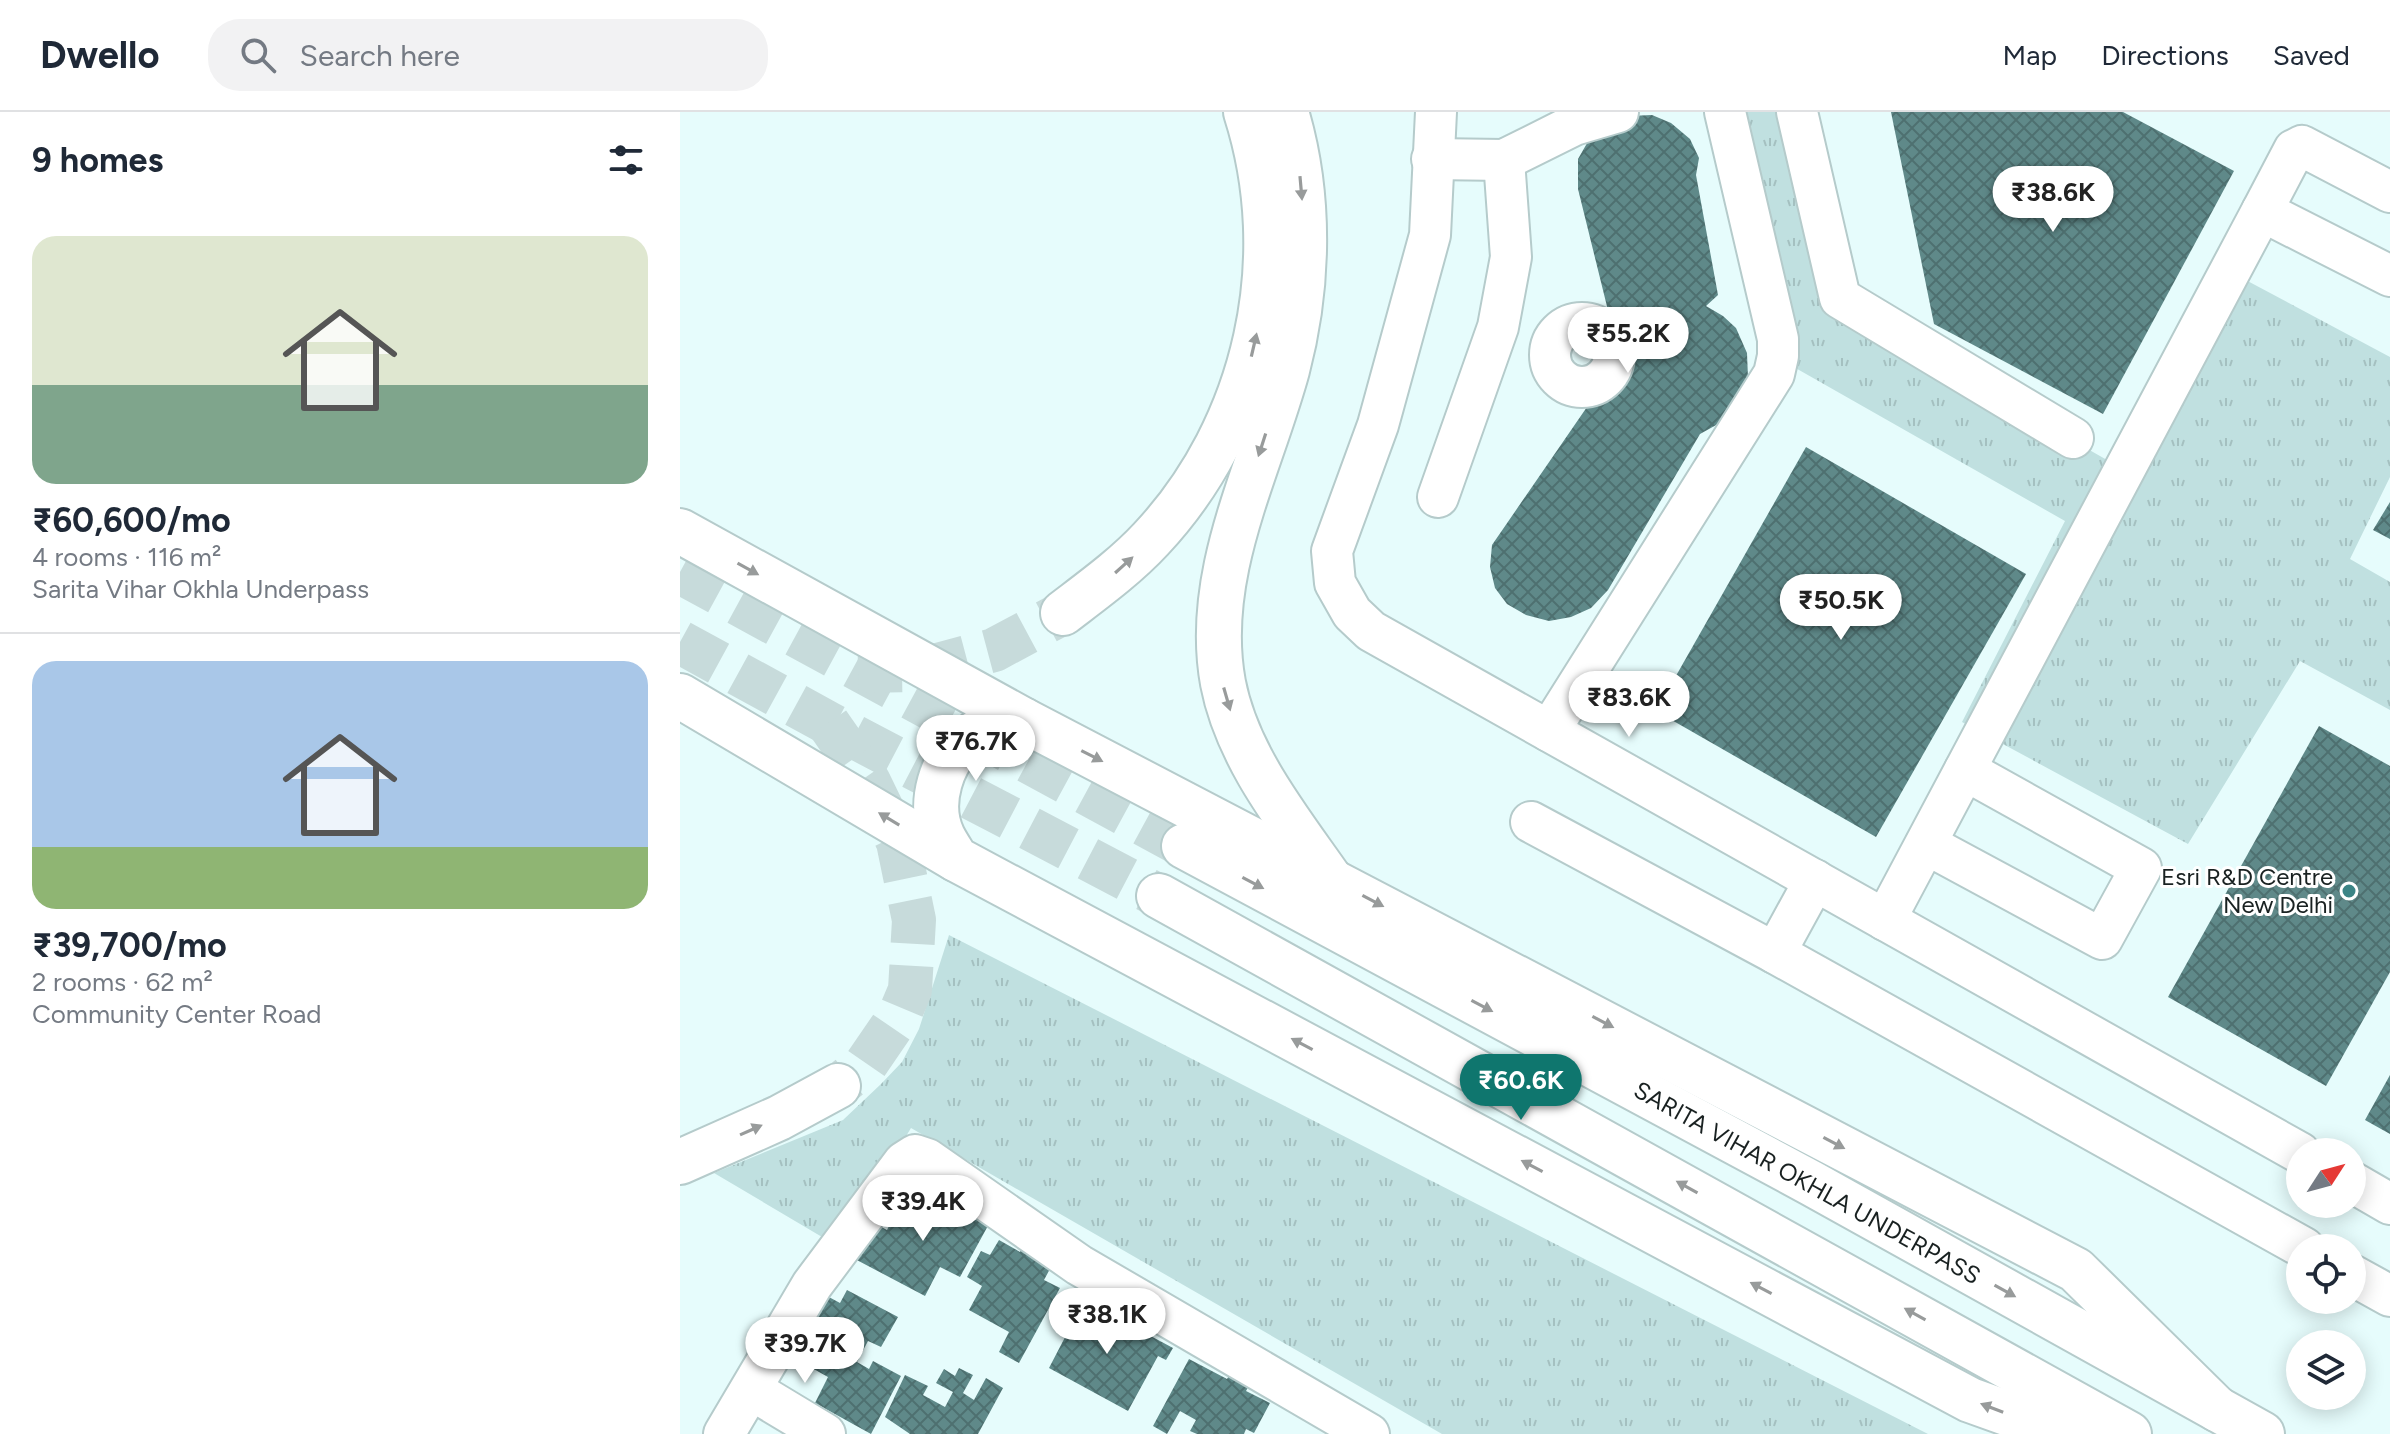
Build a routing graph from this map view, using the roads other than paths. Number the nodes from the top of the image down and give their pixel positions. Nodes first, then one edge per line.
1 (1246, 112) edge
2 (1286, 112) edge
3 (1436, 112) edge
4 (1618, 112) edge
5 (1725, 112) edge
6 (1797, 112) edge
7 (1432, 159) junction
8 (1504, 160) junction
9 (2390, 192) edge
10 (2262, 211) junction
11 (2390, 276) edge
12 (1498, 327) junction
13 (1551, 342) dead end
14 (2073, 438) dead end
15 (1438, 497) dead end
16 (680, 531) edge
17 (1063, 613) tunnel mouth
18 (680, 696) edge
19 (1023, 720) junction
20 (1549, 731) junction
21 (1965, 770) junction
22 (1531, 822) dead end
23 (1926, 844) junction
24 (1184, 846) tunnel mouth
25 (956, 859) junction
26 (1330, 879) junction
27 (1815, 880) junction
28 (1159, 896) tunnel mouth
29 (1885, 920) junction
30 (1775, 953) junction
31 (838, 1086) tunnel mouth
32 (2286, 1145) edge
33 (680, 1162) edge
34 (2366, 1190) edge
35 (2390, 1204) edge
36 (2286, 1238) edge
37 (2366, 1283) edge
38 (2390, 1296) edge
39 (752, 1390) junction
40 (2217, 1409) junction
41 (2053, 1432) edge
42 (724, 1434) edge
43 (825, 1434) edge
44 (1369, 1434) edge
45 (2129, 1434) edge
46 (2262, 1434) edge

17 -> 1 main road
2 -> 26 main road
3 - 7 street
4 - 8 street
5 - 20 street
6 - 14 street
7 - 8 street
7 - 20 street
8 - 12 street
9 - 10 street
10 - 11 street
10 - 21 street
12 - 13 street
12 - 15 street
16 -> 19 main road
25 -> 18 main road
19 - 25 main road
19 -> 26 main road
20 - 27 street
21 - 23 street
21 - 23 street
22 - 30 street
23 - 29 street
24 -> 40 main road, SARITA VIHAR OKHLA UNDERPASS
41 -> 25 main road
26 -> 40 main road
27 - 29 street
27 - 30 street
45 -> 28 main road
29 - 32 street
30 - 36 street
33 -> 31 main road
34 - 35 street
37 - 38 street
39 - 42 street
39 - 43 street
39 - 44 street
40 - 46 main road, SARITA VIHAR OKHLA UNDERPASS

